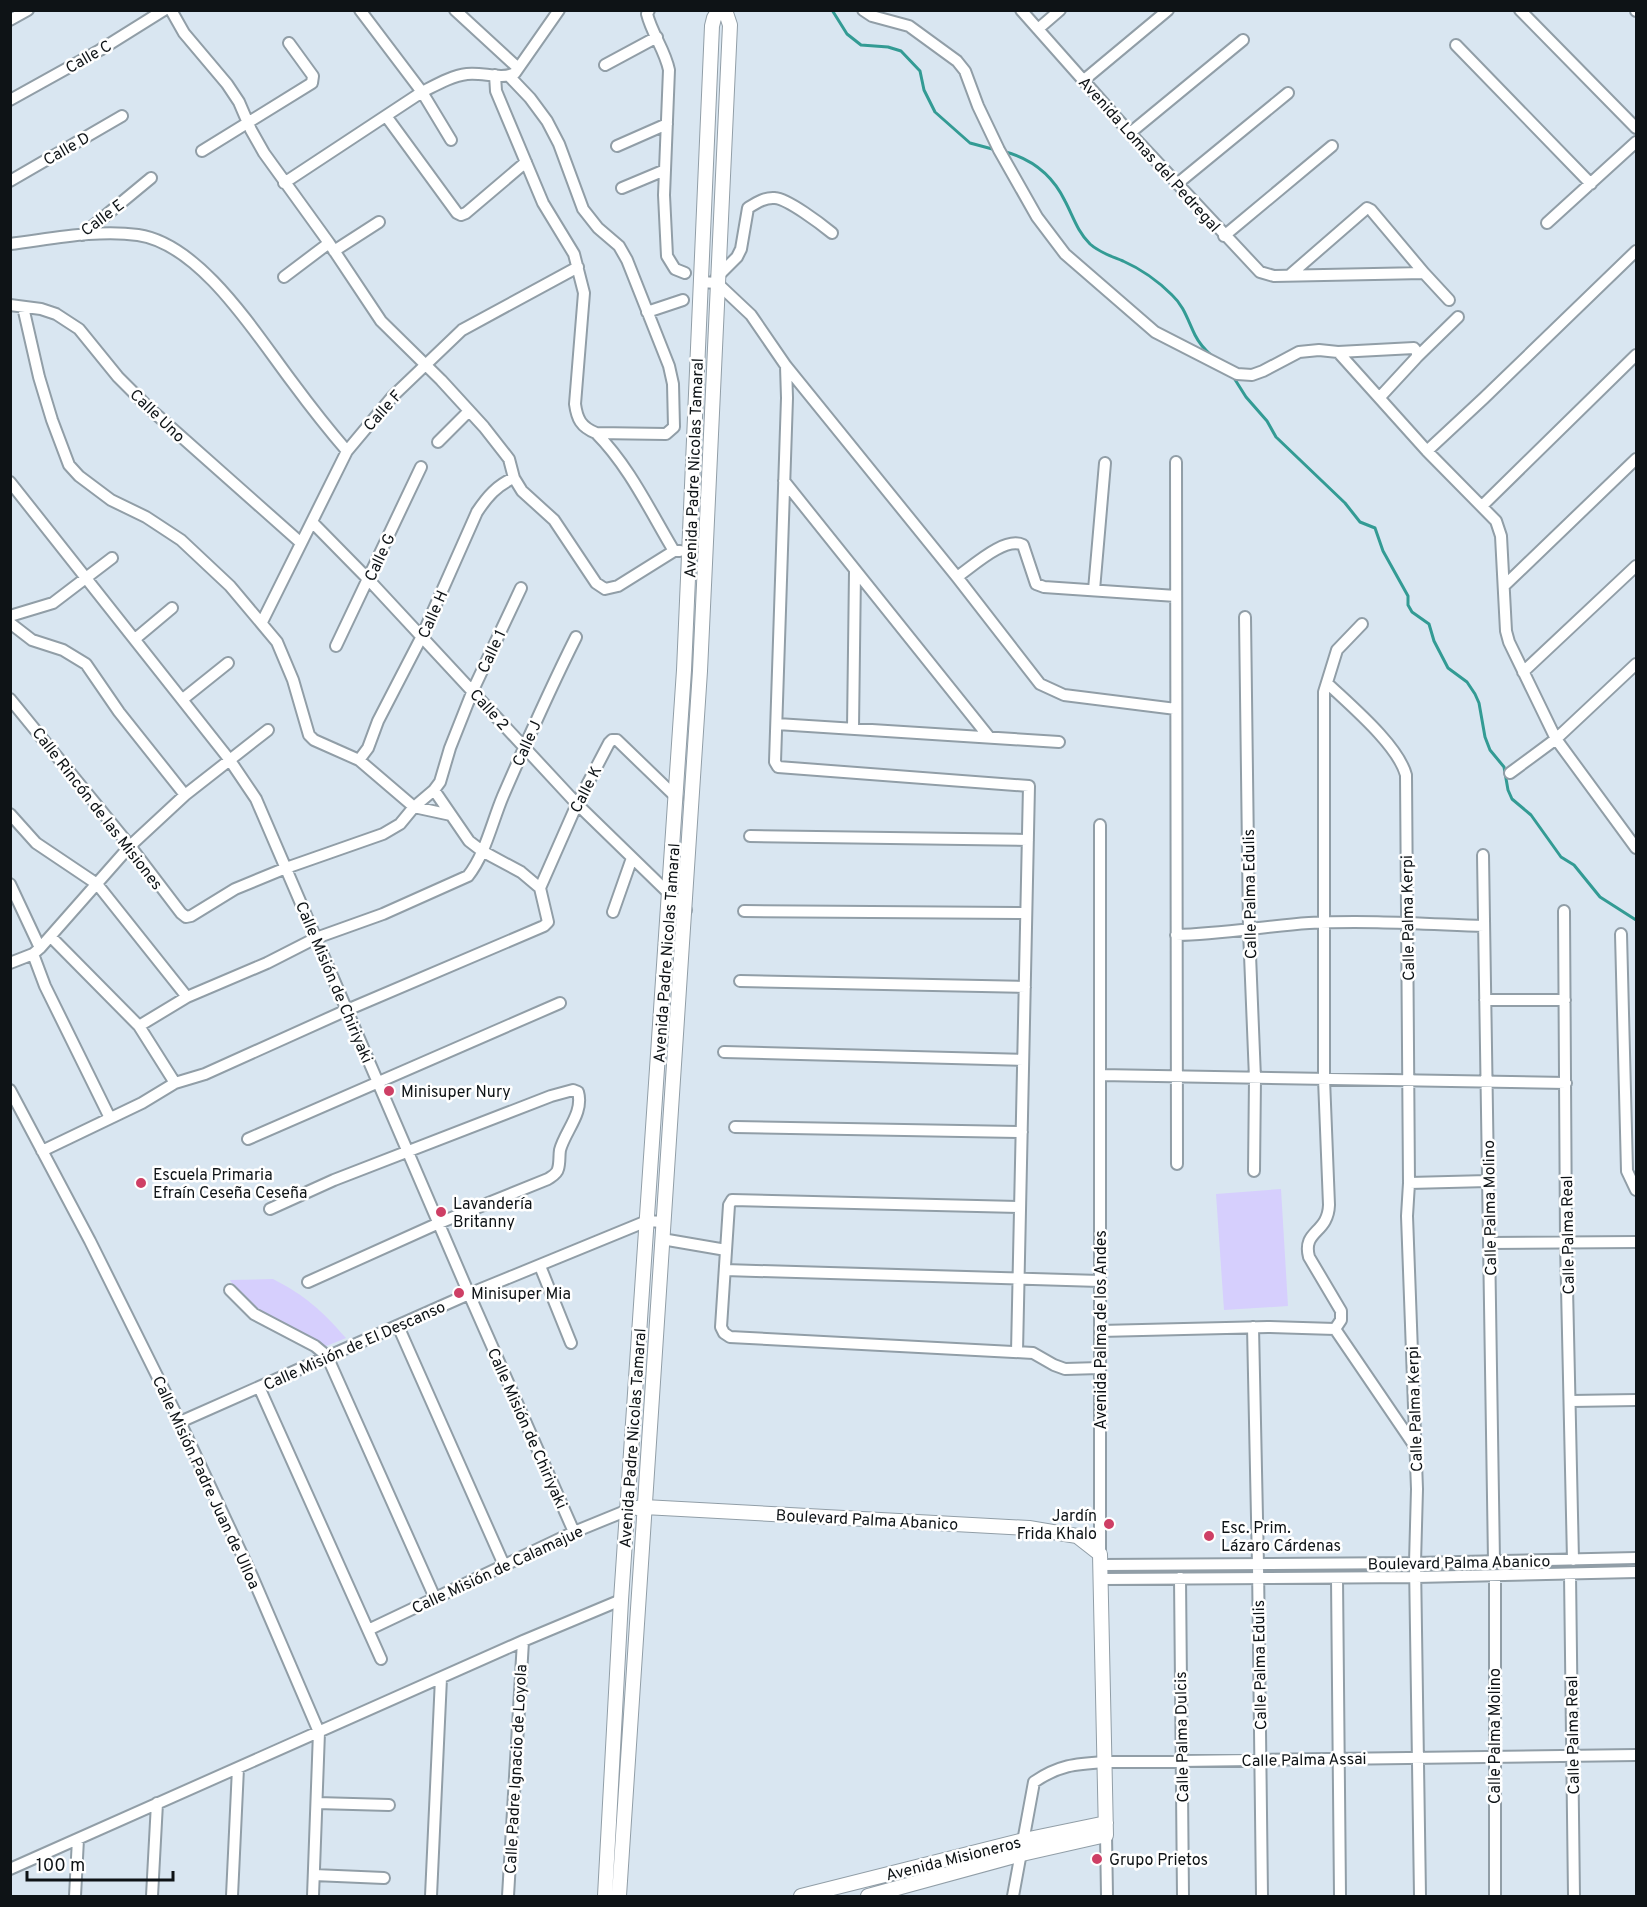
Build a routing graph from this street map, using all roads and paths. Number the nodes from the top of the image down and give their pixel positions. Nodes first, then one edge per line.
1 (28, 10) edge
2 (164, 10) edge
3 (171, 10) edge
4 (455, 10) edge
5 (559, 10) edge
6 (649, 10) edge
7 (719, 10) edge
8 (725, 10) edge
9 (863, 10) edge
10 (1021, 10) edge
11 (1060, 10) edge
12 (1168, 10) edge
13 (1520, 10) edge
14 (364, 12) edge
15 (10, 20) edge
16 (1038, 29) junction
17 (657, 37) junction
18 (1243, 40) dead end
19 (289, 44) dead end
20 (1456, 45) dead end
21 (605, 65) dead end
22 (518, 68) junction
23 (495, 75) junction
24 (508, 76) junction
25 (1084, 80) junction
26 (422, 92) junction
27 (1288, 93) dead end
28 (10, 100) edge
29 (122, 116) dead end
30 (386, 116) junction
31 (248, 123) junction
32 (667, 124) junction
33 (1636, 128) edge
34 (1130, 133) junction
35 (451, 140) dead end
36 (1636, 142) edge
37 (617, 146) dead end
38 (1332, 146) dead end
39 (202, 151) dead end
40 (526, 162) junction
41 (665, 170) junction
42 (151, 178) dead end
43 (10, 181) edge
44 (284, 183) junction
45 (1177, 184) junction
46 (1591, 184) junction
47 (622, 188) dead end
48 (379, 222) dead end
49 (1547, 223) dead end
50 (832, 233) dead end
51 (81, 236) junction
52 (1224, 236) junction
53 (10, 244) edge
54 (331, 247) junction
55 (1636, 251) edge
56 (578, 267) junction
57 (686, 273) dead end
58 (1424, 273) junction
59 (1291, 274) junction
60 (284, 277) dead end
61 (717, 280) junction
62 (701, 282) junction
63 (683, 300) dead end
64 (1449, 300) dead end
65 (10, 305) edge
66 (23, 307) junction
67 (647, 312) junction
68 (1458, 317) dead end
69 (1338, 352) junction
70 (1636, 355) edge
71 (1417, 357) junction
72 (425, 365) junction
73 (786, 366) junction
74 (1380, 397) junction
75 (469, 411) junction
76 (596, 433) junction
77 (438, 442) dead end
78 (347, 451) junction
79 (1427, 451) junction
80 (1636, 459) edge
81 (1176, 462) dead end
82 (1105, 463) dead end
83 (421, 467) dead end
84 (514, 478) junction
85 (784, 481) junction
86 (10, 482) edge
87 (1482, 506) junction
88 (312, 522) junction
89 (302, 543) junction
90 (674, 551) junction
91 (689, 552) junction
92 (112, 558) dead end
93 (1636, 566) edge
94 (855, 571) junction
95 (87, 576) junction
96 (957, 577) junction
97 (368, 579) junction
98 (1505, 585) junction
99 (521, 588) dead end
100 (1094, 590) junction
101 (1176, 596) junction
102 (172, 608) dead end
103 (10, 616) edge
104 (1245, 617) dead end
105 (262, 622) junction
106 (10, 623) edge
107 (1362, 624) dead end
108 (422, 636) junction
109 (576, 637) dead end
110 (135, 639) junction
111 (336, 646) dead end
112 (228, 663) dead end
113 (1636, 664) edge
114 (1523, 672) junction
115 (1327, 683) junction
116 (473, 690) junction
117 (10, 699) edge
118 (183, 699) junction
119 (1176, 709) junction
120 (777, 724) junction
121 (853, 728) junction
122 (268, 730) dead end
123 (989, 737) junction
124 (1556, 739) junction
125 (1059, 742) dead end
126 (524, 747) junction
127 (230, 759) junction
128 (359, 760) junction
129 (1510, 773) dead end
130 (434, 790) junction
131 (185, 795) junction
132 (677, 798) junction
133 (577, 804) junction
134 (414, 807) junction
135 (10, 814) edge
136 (451, 815) junction
137 (1100, 825) dead end
138 (750, 836) dead end
139 (1028, 840) junction
140 (130, 846) junction
141 (1636, 848) edge
142 (482, 851) junction
143 (1483, 855) dead end
144 (632, 858) junction
145 (286, 868) junction
146 (10, 884) edge
147 (97, 884) junction
148 (540, 888) junction
149 (670, 896) junction
150 (686, 910) junction
151 (744, 911) dead end
152 (1564, 911) dead end
153 (613, 912) dead end
154 (1026, 913) junction
155 (186, 917) joint
156 (1324, 923) junction
157 (1406, 923) junction
158 (1484, 926) junction
159 (1249, 930) junction
160 (1621, 934) dead end
161 (1176, 935) junction
162 (51, 937) junction
163 (316, 939) junction
164 (36, 951) junction
165 (10, 963) edge
166 (740, 981) dead end
167 (1025, 987) junction
168 (187, 997) junction
169 (1485, 1000) junction
170 (1565, 1000) junction
171 (560, 1003) dead end
172 (347, 1010) junction
173 (139, 1026) junction
174 (724, 1052) dead end
175 (1023, 1060) junction
176 (1100, 1075) junction
177 (1176, 1076) junction
178 (1255, 1078) junction
179 (1324, 1079) junction
180 (1407, 1080) junction
181 (378, 1082) junction
182 (1487, 1082) junction
183 (175, 1083) junction
184 (1566, 1083) junction
185 (10, 1090) edge
186 (110, 1118) junction
187 (735, 1127) dead end
188 (1022, 1132) junction
189 (248, 1139) dead end
190 (42, 1151) junction
191 (407, 1152) junction
192 (1176, 1164) dead end
193 (1254, 1171) dead end
194 (1488, 1181) junction
195 (1409, 1183) junction
196 (1636, 1190) edge
197 (1020, 1207) junction
198 (270, 1209) dead end
199 (647, 1221) junction
200 (663, 1222) junction
201 (439, 1223) junction
202 (662, 1239) junction
203 (1566, 1242) junction
204 (1636, 1242) edge
205 (1489, 1243) junction
206 (726, 1250) junction
207 (540, 1266) junction
208 (725, 1270) junction
209 (1019, 1278) junction
210 (1100, 1281) junction
211 (308, 1282) dead end
212 (230, 1290) dead end
213 (469, 1294) junction
214 (398, 1326) junction
215 (1252, 1327) junction
216 (1335, 1329) junction
217 (1100, 1331) junction
218 (571, 1342) dead end
219 (1017, 1352) junction
220 (327, 1356) junction
221 (1100, 1368) junction
222 (259, 1387) junction
223 (1636, 1400) edge
224 (1570, 1401) junction
225 (180, 1422) junction
226 (1416, 1448) junction
227 (644, 1507) junction
228 (628, 1510) junction
229 (574, 1532) junction
230 (1636, 1558) edge
231 (1573, 1560) junction
232 (1494, 1561) junction
233 (1415, 1563) junction
234 (504, 1565) junction
235 (1258, 1565) junction
236 (1101, 1566) junction
237 (1636, 1572) edge
238 (1570, 1574) junction
239 (1495, 1576) junction
240 (1258, 1577) junction
241 (1416, 1577) junction
242 (1180, 1578) junction
243 (1337, 1578) junction
244 (435, 1598) junction
245 (621, 1600) junction
246 (368, 1630) junction
247 (523, 1641) junction
248 (381, 1659) dead end
249 (441, 1677) junction
250 (319, 1732) junction
251 (1636, 1755) edge
252 (1572, 1756) junction
253 (1494, 1757) junction
254 (1417, 1758) junction
255 (1337, 1759) junction
256 (1260, 1760) junction
257 (1105, 1761) junction
258 (1181, 1761) junction
259 (238, 1768) junction
260 (158, 1803) junction
261 (317, 1803) junction
262 (389, 1805) dead end
263 (1106, 1829) junction
264 (78, 1839) junction
265 (1023, 1847) junction
266 (10, 1869) edge
267 (314, 1875) junction
268 (384, 1878) dead end
269 (75, 1896) edge
270 (152, 1896) edge
271 (232, 1896) edge
272 (313, 1896) edge
273 (431, 1896) edge
274 (508, 1896) edge
275 (604, 1896) edge
276 (619, 1896) edge
277 (801, 1896) edge
278 (868, 1896) edge
279 (1013, 1896) edge
280 (1107, 1896) edge
281 (1183, 1896) edge
282 (1262, 1896) edge
283 (1340, 1896) edge
284 (1420, 1896) edge
285 (1495, 1896) edge
286 (1574, 1896) edge

1 - 15 street
2 - 28 street, Calle C
3 - 31 street
4 - 22 street
5 - 22 street
6 - 17 street
7 - 62 street, Avenida Padre Nicolas Tamaral
8 - 61 street, Avenida Padre Nicolas Tamaral
9 - 69 street
10 - 16 street, Avenida Lomas del Pedregal
11 - 16 street
12 - 25 street
13 - 33 street
14 - 26 street
16 - 25 street, Avenida Lomas del Pedregal
17 - 21 street
17 - 32 street
18 - 34 street
19 - 31 street
20 - 46 street
22 - 24 street
23 - 24 street
23 - 26 street
23 - 40 street
24 - 67 street
25 - 34 street, Avenida Lomas del Pedregal
26 - 30 street
26 - 35 street
27 - 45 street
29 - 43 street, Calle D
30 - 40 street
30 - 44 street
31 - 39 street
31 - 44 street
32 - 37 street
32 - 41 street
34 - 45 street, Avenida Lomas del Pedregal
36 - 46 street
38 - 52 street
40 - 56 street
41 - 47 street
41 - 57 street
42 - 51 street, Calle E
44 - 54 street
45 - 52 street, Avenida Lomas del Pedregal
46 - 49 street
48 - 54 street
50 - 61 street
51 - 53 street, Calle E
51 - 78 street
52 - 59 street, Avenida Lomas del Pedregal
54 - 60 street
54 - 72 street
55 - 79 street
56 - 72 street, Calle F
56 - 76 street
58 - 59 street, Avenida Lomas del Pedregal
58 - 59 street
58 - 64 street
61 - 62 street
61 - 73 street
61 - 150 street, Avenida Padre Nicolas Tamaral
62 - 91 street, Avenida Padre Nicolas Tamaral
63 - 67 street
65 - 66 street, Calle Uno
66 - 89 street, Calle Uno
66 - 105 street
67 - 76 street
68 - 71 street
69 - 71 street
69 - 74 street
70 - 87 street
71 - 74 street
72 - 75 street
72 - 78 street, Calle F
73 - 85 street
73 - 96 street
74 - 79 street
75 - 77 street
75 - 84 street
76 - 90 street
78 - 88 street, Calle F
79 - 87 street
80 - 98 street
81 - 101 street
82 - 100 street
83 - 97 street, Calle G
84 - 90 street
84 - 108 street, Calle H
85 - 94 street
85 - 120 street
86 - 95 street, Calle Misión de Chiriyaki
87 - 98 street
88 - 89 street, Calle F
88 - 97 street, Calle 2
89 - 105 street, Calle F
90 - 91 street
91 - 132 street, Avenida Padre Nicolas Tamaral
92 - 95 street
93 - 114 street
94 - 121 street
94 - 123 street
95 - 103 street
95 - 110 street, Calle Misión de Chiriyaki
96 - 100 street
96 - 119 street
97 - 108 street, Calle 2
97 - 111 street, Calle G
98 - 114 street
99 - 116 street, Calle 1
100 - 101 street
101 - 119 street
102 - 110 street
104 - 159 street, Calle Palma Edulis
105 - 128 street
106 - 131 street
107 - 115 street
108 - 116 street, Calle 2
108 - 128 street, Calle H
109 - 126 street, Calle J
110 - 118 street, Calle Misión de Chiriyaki
112 - 118 street
113 - 124 street
114 - 124 street
115 - 156 street
115 - 157 street, Calle Palma Kerpi
116 - 126 street, Calle 2
116 - 130 street, Calle 1
117 - 140 street, Calle Rincón de las Misiones
118 - 127 street, Calle Misión de Chiriyaki
119 - 161 street
120 - 121 street
120 - 139 street
121 - 123 street
122 - 127 street
123 - 125 street
124 - 129 street
124 - 141 street
126 - 133 street, Calle 2
126 - 142 street, Calle J
127 - 131 street
127 - 145 street, Calle Misión de Chiriyaki
128 - 134 street
130 - 134 street, Calle 1
130 - 136 street
131 - 140 street
132 - 133 street, Calle K
132 - 149 street, Avenida Padre Nicolas Tamaral
133 - 144 street, Calle 2
133 - 148 street, Calle K
134 - 136 street
134 - 145 street, Calle 1
135 - 147 street
136 - 142 street
137 - 176 street, Avenida Palma de los Andes
138 - 139 street
139 - 154 street
140 - 147 street
140 - 155 street, Calle Rincón de las Misiones
142 - 148 street
142 - 163 street, Calle J
143 - 158 street, Calle Palma Molino
144 - 149 street, Calle 2
144 - 153 street
145 - 155 street, Calle 1
145 - 163 street, Calle Misión de Chiriyaki
146 - 164 street
147 - 162 street
147 - 168 street
148 - 172 street
149 - 150 street, Calle 2
149 - 199 street, Avenida Padre Nicolas Tamaral
150 - 200 street, Avenida Padre Nicolas Tamaral
151 - 154 street
152 - 170 street, Calle Palma Real
154 - 167 street
156 - 157 street
156 - 159 street
156 - 179 street
157 - 158 street
157 - 180 street, Calle Palma Kerpi
158 - 169 street, Calle Palma Molino
159 - 161 street
159 - 178 street, Calle Palma Edulis
160 - 196 street
161 - 177 street
162 - 164 street
162 - 173 street
163 - 168 street, Calle J
163 - 172 street, Calle Misión de Chiriyaki
164 - 165 street
164 - 186 street
166 - 167 street
167 - 175 street
168 - 173 street, Calle J
169 - 170 street
169 - 182 street, Calle Palma Molino
170 - 184 street, Calle Palma Real
171 - 181 street
172 - 181 street, Calle Misión de Chiriyaki
172 - 183 street
173 - 183 street
174 - 175 street
175 - 188 street
176 - 177 street
176 - 210 street, Avenida Palma de los Andes
177 - 178 street
177 - 192 street
178 - 179 street
178 - 193 street, Calle Palma Edulis
179 - 180 street
179 - 216 street
180 - 182 street
180 - 195 street, Calle Palma Kerpi
181 - 189 street
181 - 191 street, Calle Misión de Chiriyaki
182 - 184 street
182 - 194 street, Calle Palma Molino
183 - 186 street
184 - 203 street, Calle Palma Real
185 - 190 street, Calle Misión Padre Juan de Ulloa
186 - 190 street
187 - 188 street
188 - 197 street
190 - 225 street, Calle Misión Padre Juan de Ulloa
191 - 198 street
191 - 201 street, Calle Misión de Chiriyaki
191 - 201 street
194 - 195 street
194 - 205 street, Calle Palma Molino
195 - 226 street, Calle Palma Kerpi
197 - 206 street
197 - 209 street
199 - 200 street, Calle Misión de El Descanso
199 - 207 street, Calle Misión de El Descanso
199 - 228 street, Avenida Padre Nicolas Tamaral
200 - 202 street, Avenida Padre Nicolas Tamaral
201 - 211 street
201 - 213 street, Calle Misión de Chiriyaki
202 - 206 street
202 - 227 street, Avenida Padre Nicolas Tamaral
203 - 204 street
203 - 205 street
203 - 224 street, Calle Palma Real
205 - 232 street, Calle Palma Molino
206 - 208 street
207 - 213 street, Calle Misión de El Descanso
207 - 218 street
208 - 209 street
208 - 219 street
209 - 210 street
209 - 219 street
210 - 217 street, Avenida Palma de los Andes
212 - 220 street
213 - 214 street, Calle Misión de El Descanso
213 - 229 street, Calle Misión de Chiriyaki
214 - 220 street, Calle Misión de El Descanso
214 - 234 street
215 - 216 street
215 - 217 street
215 - 235 street
216 - 226 street
217 - 221 street, Avenida Palma de los Andes
219 - 221 street
220 - 222 street, Calle Misión de El Descanso
220 - 244 street
221 - 236 street, Avenida Palma de los Andes
222 - 225 street, Calle Misión de El Descanso
222 - 246 street
223 - 224 street
224 - 231 street, Calle Palma Real
225 - 250 street, Calle Misión Padre Juan de Ulloa
226 - 233 street, Calle Palma Kerpi
227 - 228 street, Boulevard Palma Abanico
227 - 236 street, Boulevard Palma Abanico
227 - 276 street, Avenida Padre Nicolas Tamaral
228 - 229 street, Calle Misión de Calamajue
228 - 245 street, Avenida Padre Nicolas Tamaral
229 - 234 street, Calle Misión de Calamajue
230 - 231 street, Boulevard Palma Abanico
231 - 232 street, Boulevard Palma Abanico
232 - 233 street, Boulevard Palma Abanico
233 - 235 street, Boulevard Palma Abanico
233 - 241 street, Calle Palma Kerpi
234 - 244 street, Calle Misión de Calamajue
235 - 236 street, Boulevard Palma Abanico
235 - 240 street, Calle Palma Edulis
236 - 242 street, Boulevard Palma Abanico
236 - 257 street, Avenida Palma de los Andes
237 - 238 street, Boulevard Palma Abanico
238 - 239 street, Boulevard Palma Abanico
238 - 252 street, Calle Palma Real
239 - 241 street, Boulevard Palma Abanico
239 - 253 street, Calle Palma Molino
240 - 242 street, Boulevard Palma Abanico
240 - 243 street, Boulevard Palma Abanico
240 - 256 street, Calle Palma Edulis
241 - 243 street, Boulevard Palma Abanico
241 - 254 street
242 - 258 street, Calle Palma Dulcis
243 - 255 street
244 - 246 street, Calle Misión de Calamajue
245 - 247 street
245 - 275 street, Avenida Padre Nicolas Tamaral
246 - 248 street
247 - 249 street
247 - 274 street, Calle Padre Ignacio de Loyola
249 - 250 street
249 - 273 street
250 - 259 street
250 - 261 street, Calle Misión Padre Juan de Ulloa
251 - 252 street, Calle Palma Assai
252 - 253 street, Calle Palma Assai
252 - 286 street, Calle Palma Real
253 - 254 street, Calle Palma Assai
253 - 285 street, Calle Palma Molino
254 - 255 street, Calle Palma Assai
254 - 284 street
255 - 256 street, Calle Palma Assai
255 - 283 street
256 - 258 street, Calle Palma Assai
256 - 282 street, Calle Palma Edulis
257 - 258 street, Calle Palma Assai
257 - 263 street, Avenida Palma de los Andes
257 - 265 street, Calle Palma Assai
258 - 281 street, Calle Palma Dulcis
259 - 260 street
259 - 271 street
260 - 264 street
260 - 270 street
261 - 262 street
261 - 267 street, Calle Misión Padre Juan de Ulloa
263 - 265 street, Avenida Misioneros
263 - 280 street
264 - 266 street
264 - 269 street
265 - 277 street, Avenida Misioneros
265 - 278 street, Avenida Misioneros
265 - 279 street, Calle Palma Assai
267 - 268 street
267 - 272 street, Calle Misión Padre Juan de Ulloa

